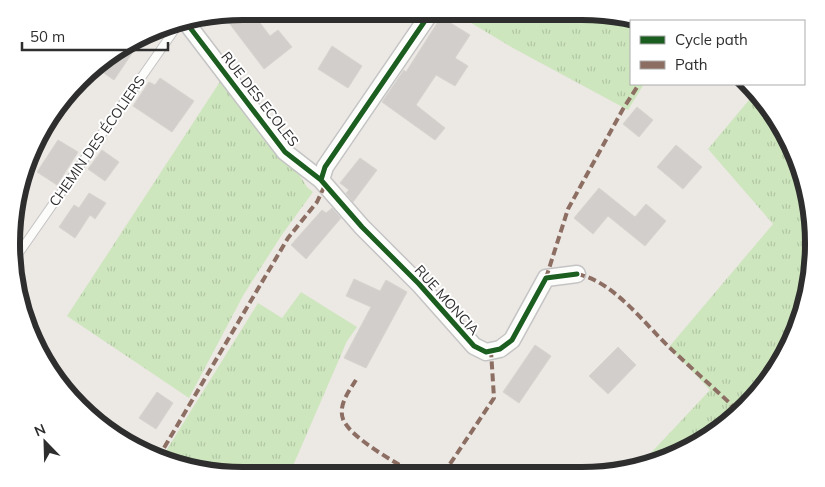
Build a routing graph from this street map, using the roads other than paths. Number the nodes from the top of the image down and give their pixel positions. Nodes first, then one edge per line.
1 (425, 20) edge
2 (190, 27) edge
3 (173, 32) edge
4 (323, 182) junction
5 (20, 251) edge
6 (577, 274) dead end

1 - 4 street
2 - 4 street, RUE DES ECOLES
3 - 5 lane, CHEMIN DES ÉCOLIERS
4 - 6 street, RUE MONCIA

